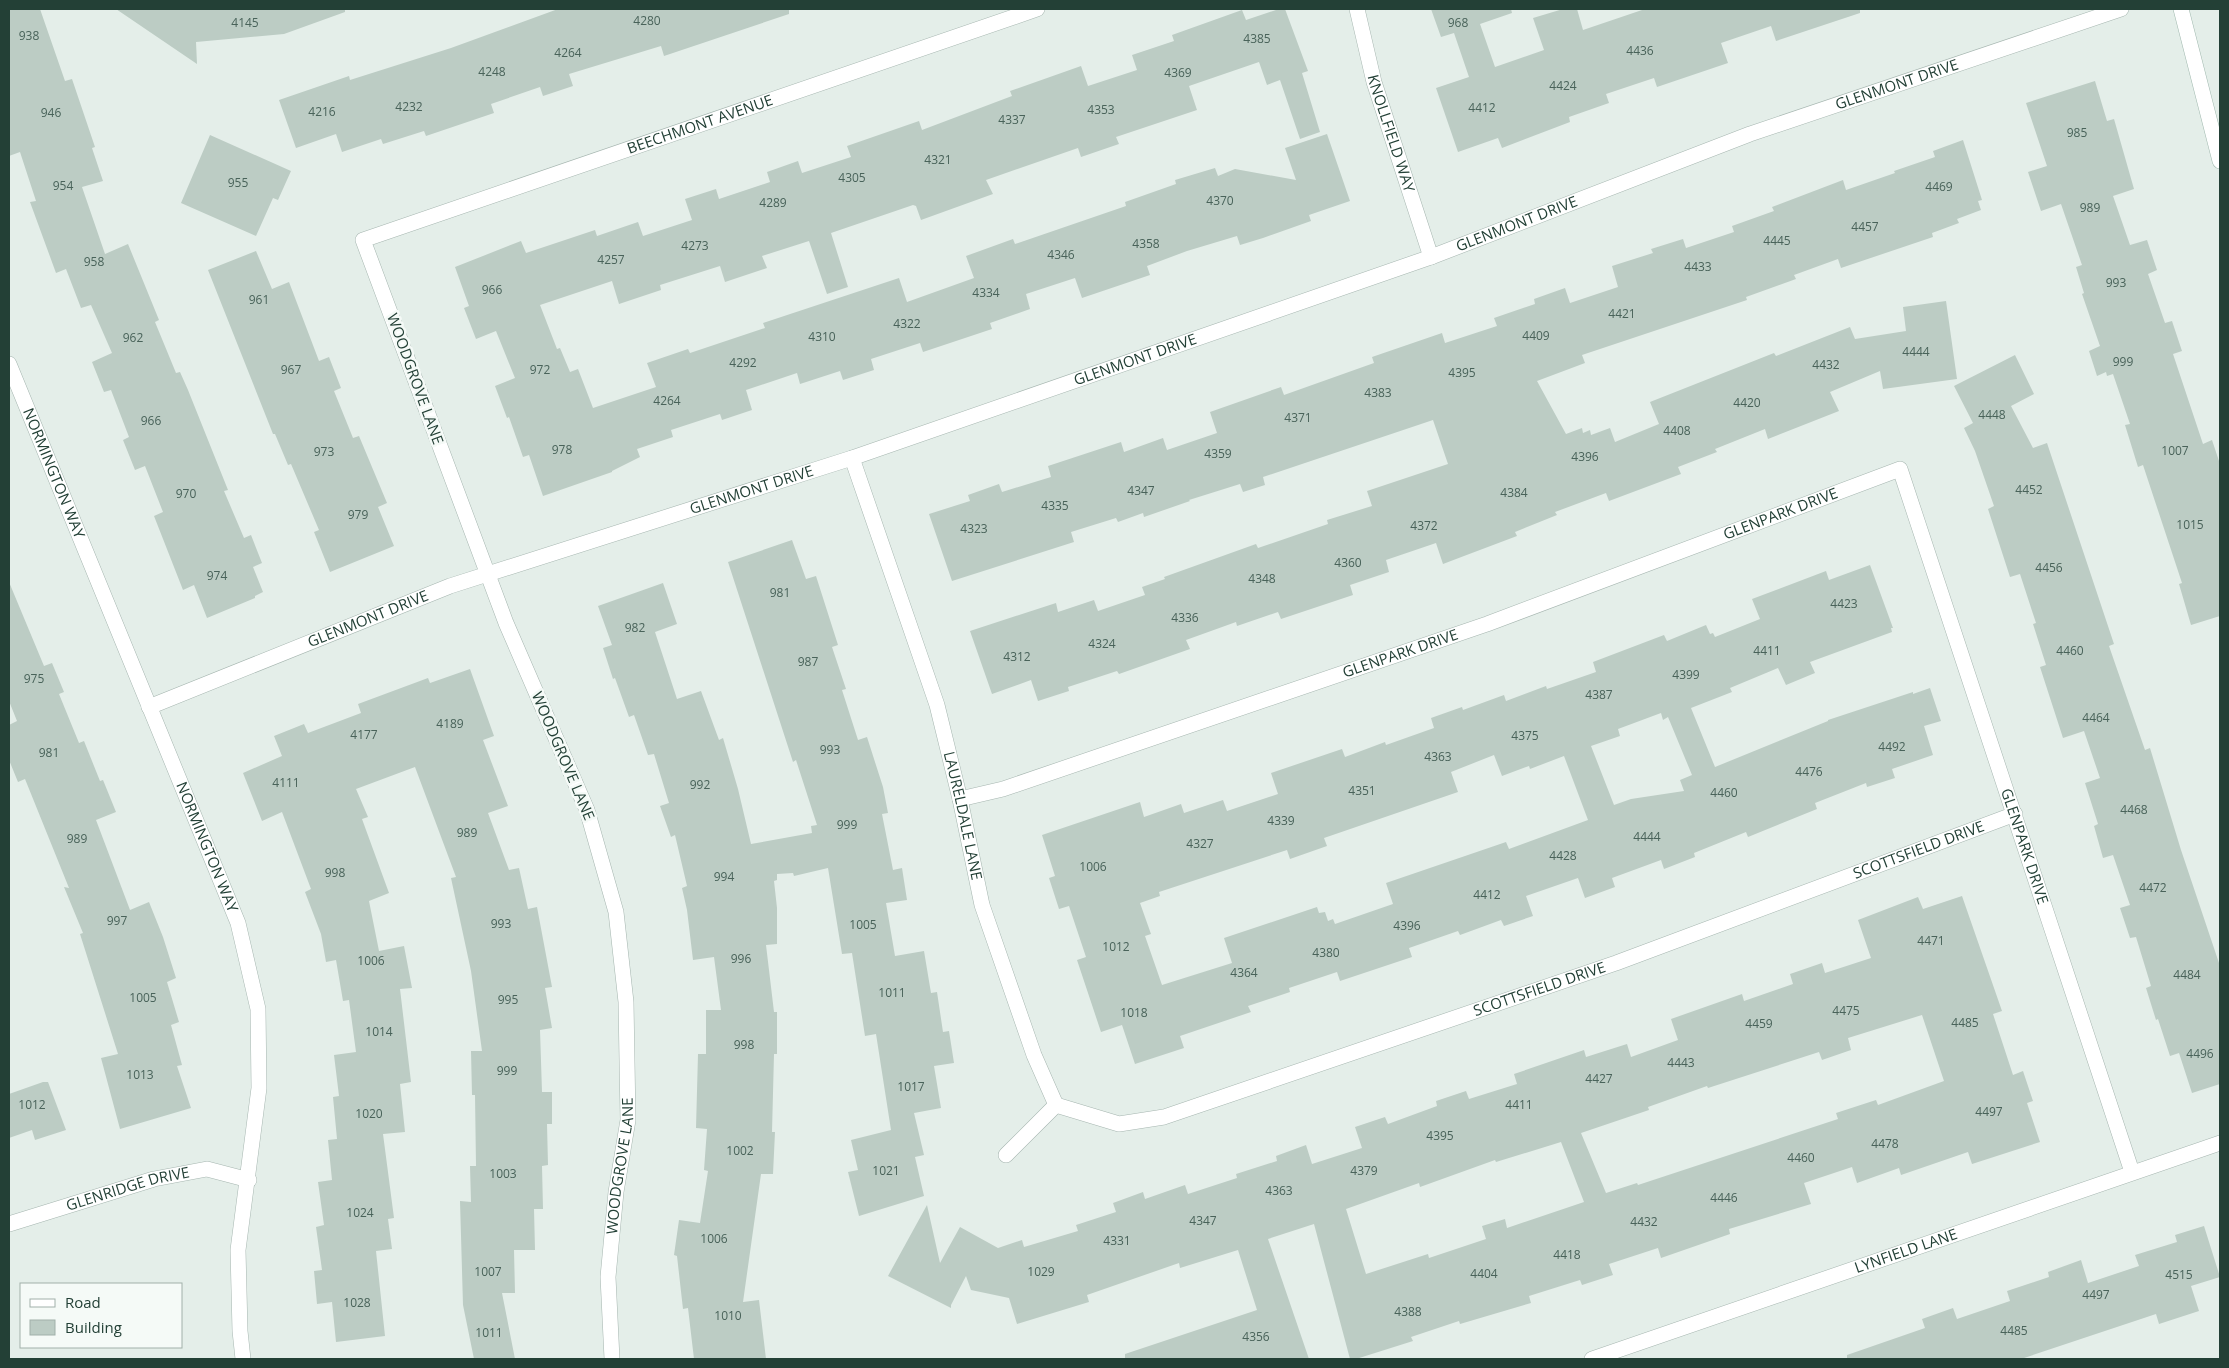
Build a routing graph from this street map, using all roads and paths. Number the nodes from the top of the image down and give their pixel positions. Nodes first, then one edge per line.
1 (1037, 9) edge
2 (1357, 9) edge
3 (2121, 9) edge
4 (2180, 9) edge
5 (2220, 161) edge
6 (363, 240) joint
7 (1431, 257) junction
8 (9, 364) edge
9 (852, 458) junction
10 (488, 574) junction
11 (149, 707) junction
12 (960, 799) junction
13 (2014, 814) junction
14 (1056, 1105) junction
15 (2220, 1143) edge
16 (1006, 1155) dead end
17 (2132, 1172) junction
18 (249, 1180) junction
19 (9, 1224) edge
20 (243, 1359) edge
21 (612, 1359) edge
22 (1592, 1359) edge

1 - 6 street, BEECHMONT AVENUE
2 - 7 street, KNOLLFIELD WAY
3 - 7 street, GLENMONT DRIVE
4 - 5 street
6 - 10 street, WOODGROVE LANE
7 - 9 street, GLENMONT DRIVE
8 - 11 street, NORMINGTON WAY
9 - 10 street, GLENMONT DRIVE
9 - 12 street, LAURELDALE LANE
10 - 11 street, GLENMONT DRIVE
10 - 21 street, WOODGROVE LANE
11 - 18 street, NORMINGTON WAY
12 - 13 street, GLENPARK DRIVE
12 - 14 street, LAURELDALE LANE
13 - 14 street, SCOTTSFIELD DRIVE
13 - 17 street, GLENPARK DRIVE
14 - 16 street
15 - 17 street, LYNFIELD LANE
17 - 22 street, LYNFIELD LANE
18 - 19 street, GLENRIDGE DRIVE
18 - 20 street, NORMINGTON WAY

